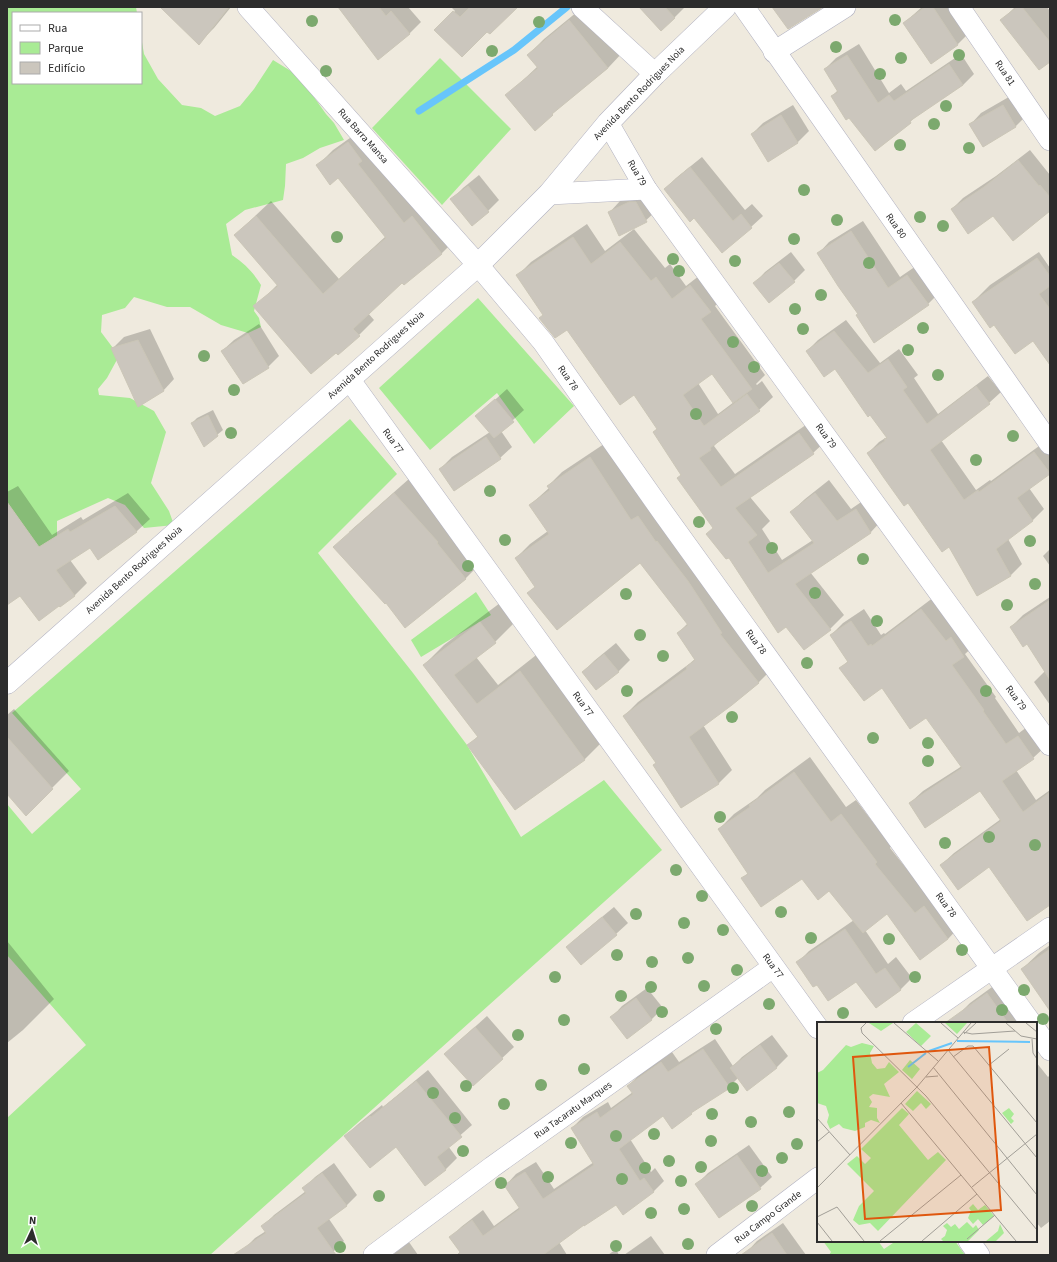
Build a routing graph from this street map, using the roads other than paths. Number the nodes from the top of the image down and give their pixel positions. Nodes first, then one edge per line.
1 (248, 7) edge
2 (725, 7) edge
3 (744, 7) edge
4 (845, 7) edge
5 (959, 7) edge
6 (587, 11) edge
7 (774, 52) junction
8 (656, 74) junction
9 (608, 123) junction
10 (1049, 137) edge
11 (646, 189) junction
12 (549, 194) junction
13 (478, 265) junction
14 (349, 379) junction
15 (1050, 444) edge
16 (7, 682) edge
17 (1050, 745) edge
18 (1050, 928) edge
19 (773, 967) junction
20 (991, 968) junction
21 (914, 1022) edge
22 (1030, 1022) edge
23 (817, 1027) edge
24 (1037, 1031) edge
25 (1050, 1050) edge
26 (817, 1179) edge
27 (969, 1242) edge
28 (374, 1255) edge
29 (717, 1255) edge
30 (979, 1255) edge

1 - 13 street, Rua Barra Mansa
2 - 8 street, Avenida Bento Rodrigues Noia
3 - 7 street, Rua 80
4 - 7 street
5 - 10 street, Rua 81
6 - 8 street
7 - 15 street, Rua 80
8 - 9 street, Avenida Bento Rodrigues Noia
9 - 11 street, Rua 79
9 - 12 street, Avenida Bento Rodrigues Noia
11 - 12 street
11 - 17 street, Rua 79
12 - 13 street, Avenida Bento Rodrigues Noia
13 - 14 street, Avenida Bento Rodrigues Noia
13 - 20 street, Rua 78
14 - 16 street, Avenida Bento Rodrigues Noia
14 - 19 street, Rua 77
18 - 20 street
19 - 23 street, Rua 77
19 - 28 street, Rua Tacaratu Marques
20 - 21 street
20 - 22 street, Rua 78
24 - 25 street
26 - 29 street, Rua Campo Grande
27 - 30 street

